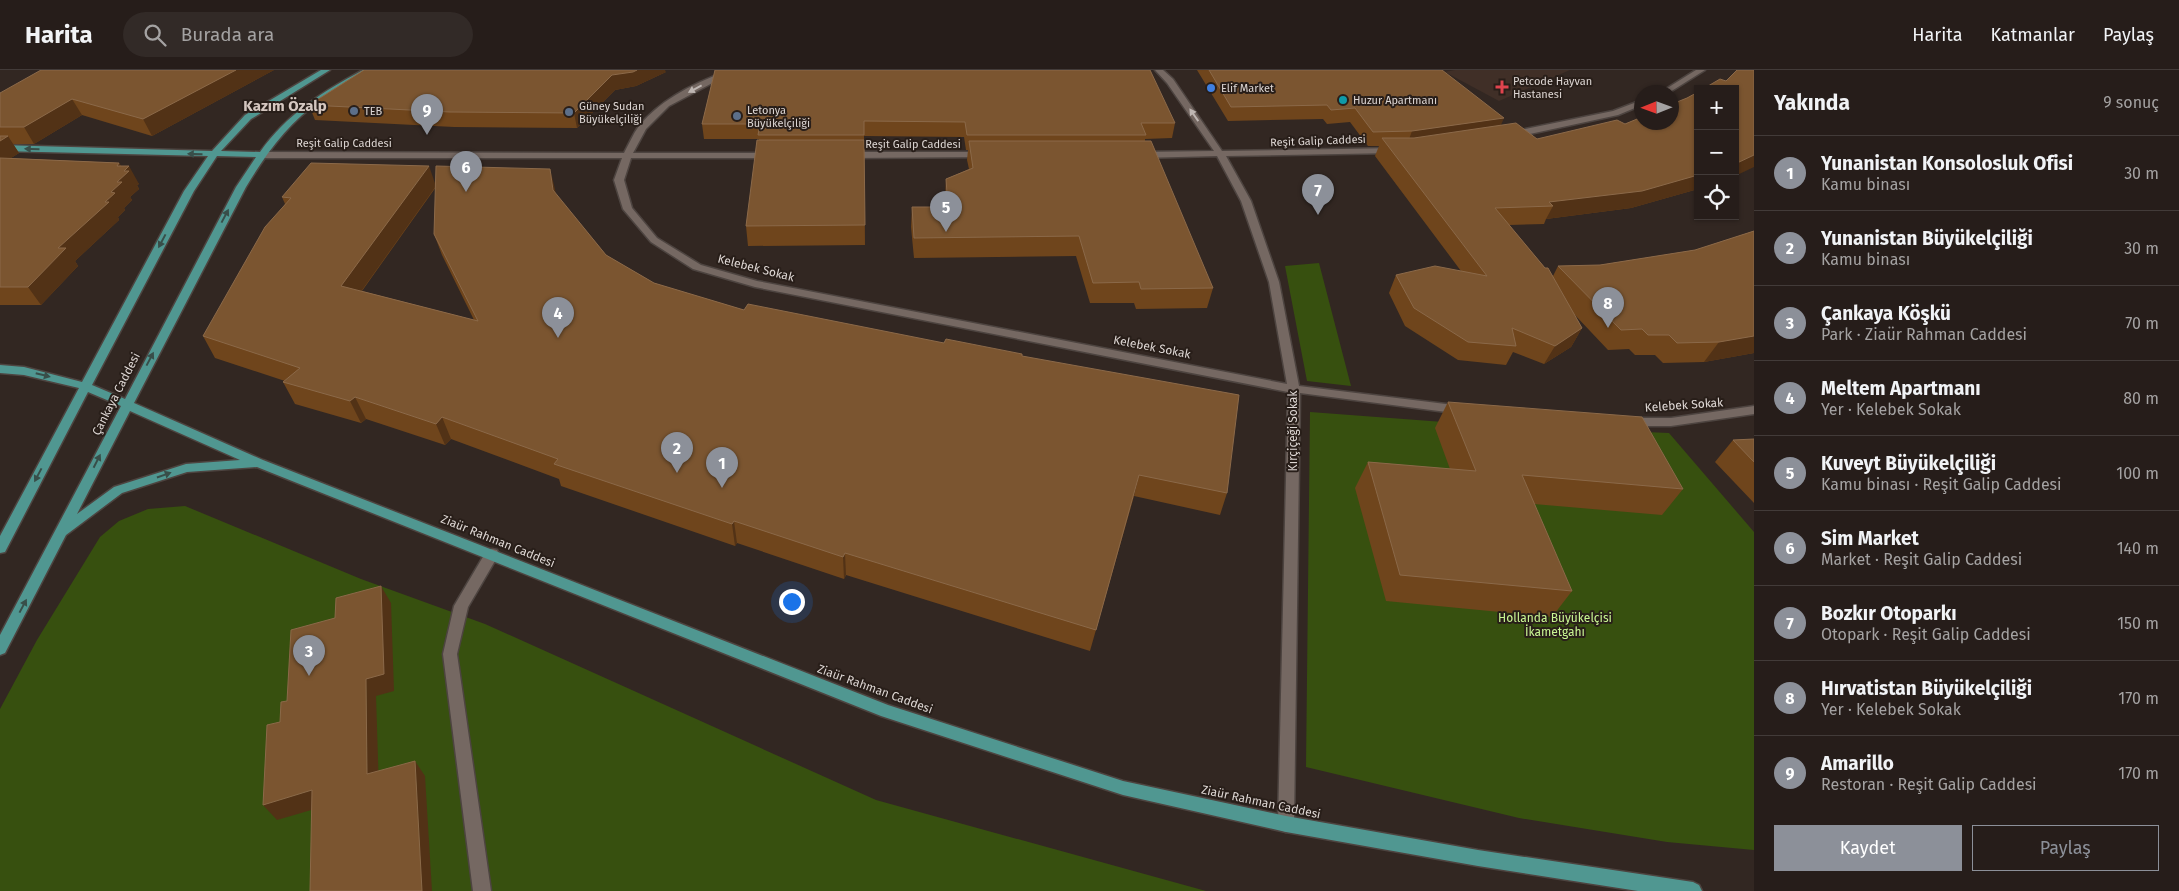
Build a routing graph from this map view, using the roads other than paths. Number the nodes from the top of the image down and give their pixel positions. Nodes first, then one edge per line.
1 (326, 70) edge
2 (368, 70) edge
3 (739, 70) edge
4 (1159, 70) edge
5 (1701, 70) edge
6 (1676, 85) edge
7 (1634, 105) edge
8 (1500, 137) edge
9 (0, 148) edge
10 (1407, 150) edge
11 (214, 154) junction
12 (261, 155) junction
13 (994, 155) edge
14 (1132, 155) edge
15 (1221, 155) junction
16 (627, 156) junction
17 (785, 156) edge
18 (845, 156) edge
19 (0, 369) edge
20 (85, 386) junction
21 (1294, 389) junction
22 (127, 402) junction
23 (1754, 410) edge
24 (1470, 411) edge
25 (1617, 422) edge
26 (259, 463) junction
27 (61, 532) junction
28 (0, 548) edge
29 (492, 554) junction
30 (0, 649) edge
31 (1286, 824) junction
32 (482, 891) edge
33 (1693, 891) edge

1 - 11 main road
2 - 12 main road, Çankaya Caddesi
3 -> 16 street, Kelebek Sokak
15 -> 4 street, Kırçiçeği Sokak
5 - 6 street
7 - 8 street
11 -> 9 main road, Reşit Galip Caddesi
10 - 15 street, Reşit Galip Caddesi
11 - 12 main road, Reşit Galip Caddesi
11 -> 20 main road
12 - 16 street, Reşit Galip Caddesi
22 -> 12 main road, Çankaya Caddesi
13 - 18 street, Reşit Galip Caddesi
14 - 15 street, Reşit Galip Caddesi
15 - 21 street, Kırçiçeği Sokak
16 - 17 street, Reşit Galip Caddesi
16 - 21 street, Kelebek Sokak
19 -> 20 main road, Ziaür Rahman Caddesi
20 - 22 main road, Ziaür Rahman Caddesi
20 -> 28 main road
21 - 24 street, Kelebek Sokak
21 - 31 street, Kırçiçeği Sokak
22 - 26 main road, Ziaür Rahman Caddesi
27 -> 22 main road, Çankaya Caddesi
23 - 25 street, Kelebek Sokak
27 -> 26 main road
26 - 29 main road, Ziaür Rahman Caddesi
30 -> 27 main road, Çankaya Caddesi
29 - 31 main road, Ziaür Rahman Caddesi
29 - 32 street
31 - 33 main road, Ziaür Rahman Caddesi

